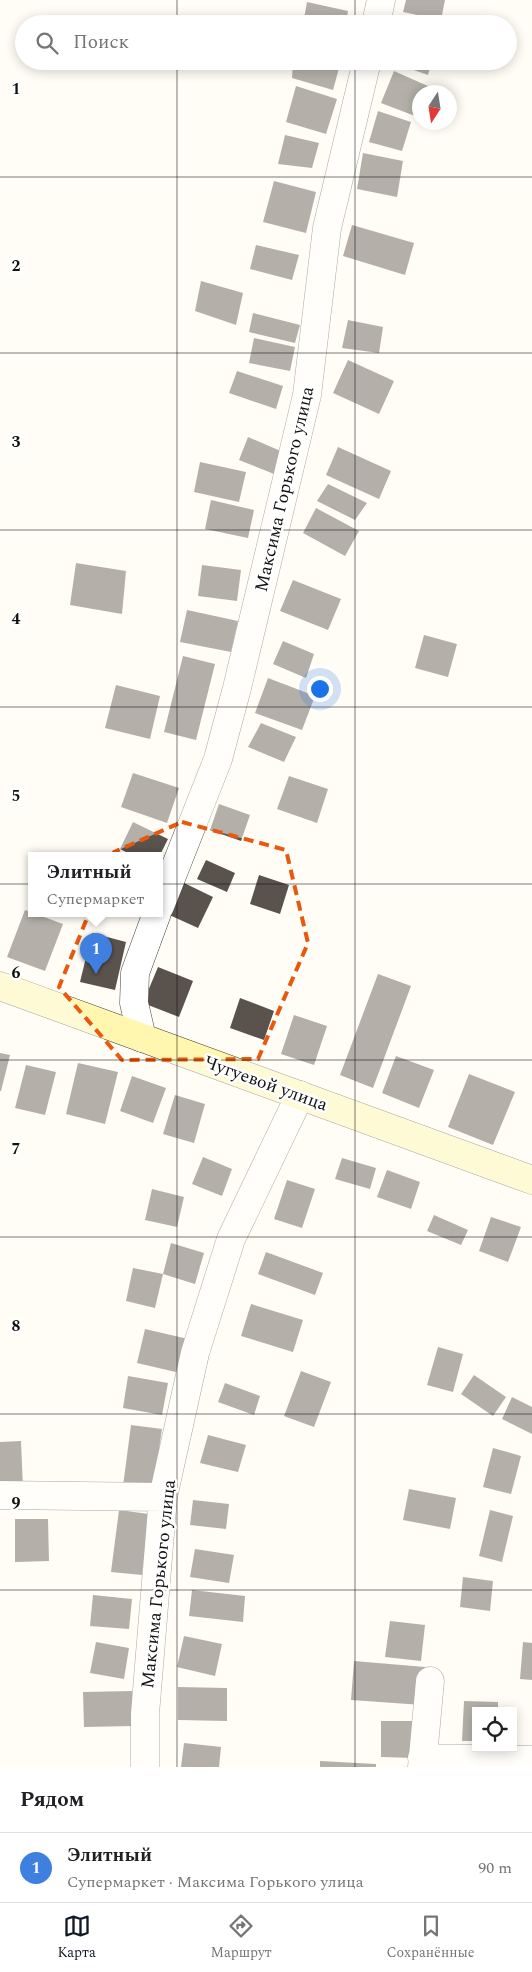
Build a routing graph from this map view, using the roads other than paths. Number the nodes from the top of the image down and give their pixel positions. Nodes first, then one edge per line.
1 (381, 0) edge
2 (378, 15) edge
3 (365, 70) edge
4 (163, 898) edge
5 (156, 917) edge
6 (0, 986) edge
7 (142, 1038) junction
8 (300, 1095) junction
9 (532, 1180) edge
10 (0, 1495) edge
11 (163, 1497) junction
12 (430, 1681) dead end
13 (532, 1760) edge
14 (422, 1763) edge
15 (144, 1767) edge

1 - 2 street
3 - 4 street, Максима Горького улица
5 - 7 street
6 - 7 street, Чугуевой улица
7 - 8 street, Чугуевой улица
8 - 9 street, Чугуевой улица
8 - 11 street, Максима Горького улица
10 - 11 street
11 - 15 street, Максима Горького улица
12 - 14 street
13 - 14 street

